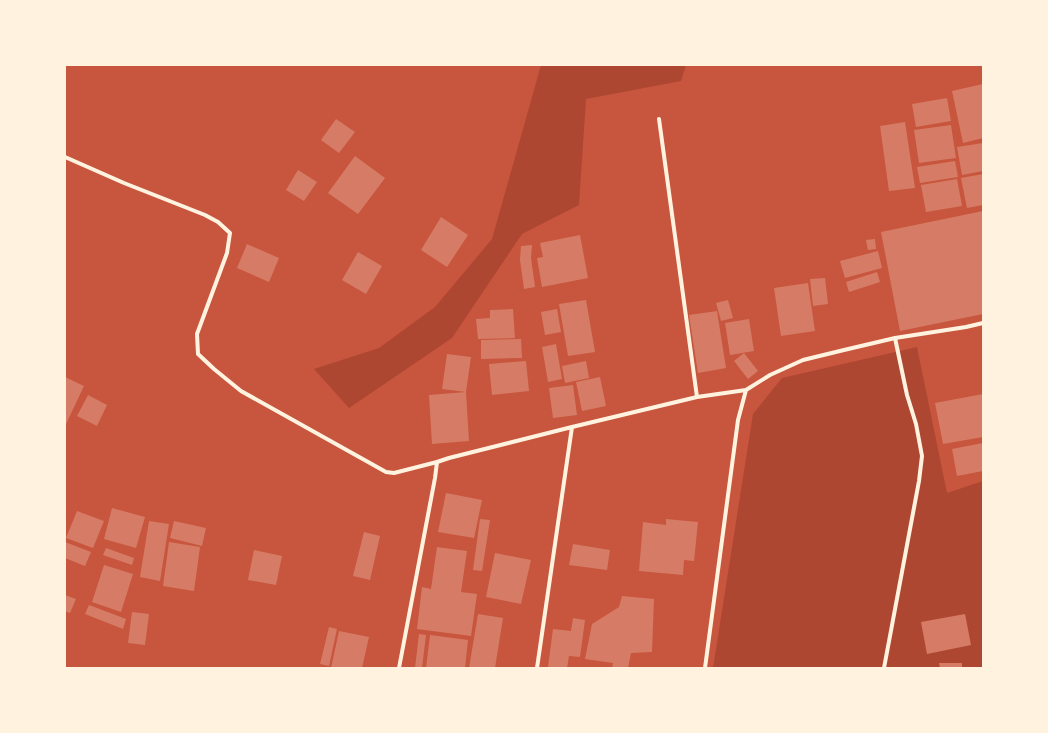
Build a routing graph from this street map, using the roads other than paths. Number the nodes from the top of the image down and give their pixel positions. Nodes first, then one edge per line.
1 (659, 119) dead end
2 (65, 157) edge
3 (983, 323) edge
4 (895, 338) junction
5 (746, 390) junction
6 (697, 397) junction
7 (572, 427) junction
8 (437, 462) junction
9 (399, 668) edge
10 (537, 668) edge
11 (704, 668) edge
12 (884, 668) edge

1 - 6 street
2 - 8 street
3 - 4 street
4 - 5 street
4 - 12 street
5 - 6 street
5 - 11 street
6 - 7 street
7 - 8 street
7 - 10 street
8 - 9 street

